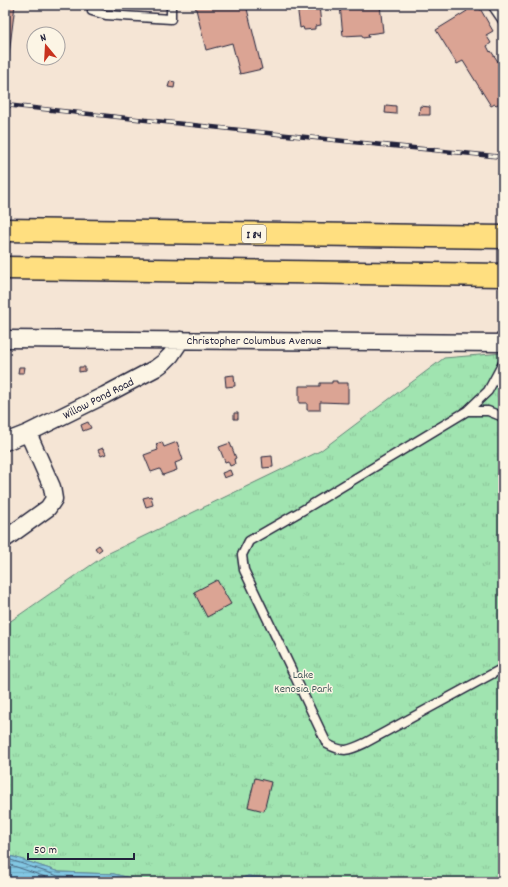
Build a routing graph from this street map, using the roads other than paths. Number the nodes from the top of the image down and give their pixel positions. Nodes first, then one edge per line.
1 (92, 5) edge
2 (171, 5) edge
3 (492, 5) edge
4 (503, 21) edge
5 (5, 230) edge
6 (503, 237) edge
7 (5, 268) edge
8 (503, 275) edge
9 (5, 339) edge
10 (181, 340) junction
11 (503, 343) edge
12 (503, 364) edge
13 (467, 412) junction
14 (503, 417) edge
15 (28, 433) junction
16 (5, 442) edge
17 (5, 539) edge
18 (503, 668) edge

1 - 2 lane
3 - 4 lane
5 - 6 highway, I 84
7 - 8 highway
9 - 10 street, Christopher Columbus Avenue
10 - 11 street, Christopher Columbus Avenue
10 - 15 street, Willow Pond Road
12 - 13 lane
13 - 14 lane
13 - 18 lane
15 - 16 street, Willow Pond Road
15 - 17 street

